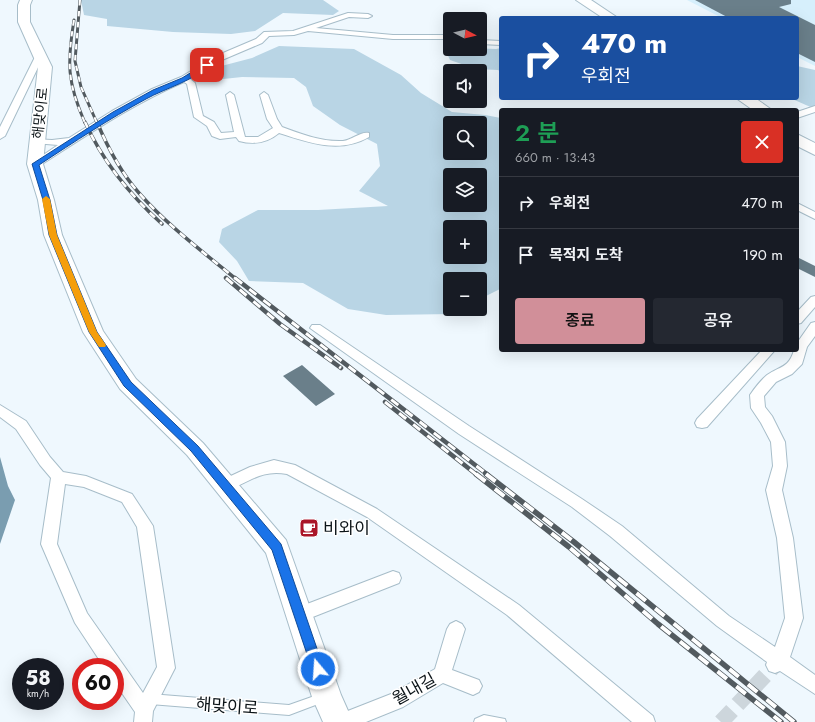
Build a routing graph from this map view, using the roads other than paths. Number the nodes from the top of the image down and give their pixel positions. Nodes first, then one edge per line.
1 (26, 0) edge
2 (571, 0) edge
3 (582, 0) edge
4 (368, 16) dead end
5 (597, 16) edge
6 (609, 16) edge
7 (305, 29) junction
8 (443, 37) edge
9 (487, 42) edge
10 (499, 43) edge
11 (39, 57) junction
12 (184, 79) junction
13 (230, 95) dead end
14 (264, 95) dead end
15 (733, 100) edge
16 (747, 100) edge
17 (747, 108) edge
18 (761, 108) edge
19 (815, 109) edge
20 (799, 114) edge
21 (278, 128) junction
22 (799, 131) edge
23 (239, 134) junction
24 (366, 135) dead end
25 (0, 136) edge
26 (799, 140) edge
27 (37, 141) junction
28 (72, 141) junction
29 (815, 141) edge
30 (815, 150) edge
31 (35, 164) junction
32 (799, 207) edge
33 (815, 216) edge
34 (815, 302) edge
35 (799, 318) edge
36 (316, 328) dead end
37 (813, 333) edge
38 (768, 352) edge
39 (0, 410) edge
40 (702, 423) dead end
41 (60, 477) junction
42 (225, 485) junction
43 (393, 578) dead end
44 (300, 614) junction
45 (456, 629) dead end
46 (108, 658) edge
47 (777, 663) junction
48 (442, 674) junction
49 (124, 680) edge
50 (815, 685) edge
51 (473, 686) dead end
52 (327, 697) junction
53 (146, 710) edge
54 (338, 722) edge
55 (342, 722) edge
56 (479, 722) edge
57 (501, 722) edge
58 (646, 722) edge

1 - 11 main road, 해맞이로
2 - 5 highway
3 - 6 highway
4 - 7 street
7 - 8 street
7 - 12 street
9 - 10 street
11 - 25 street
11 - 27 main road, 해맞이로
12 - 23 street
12 - 28 street
13 - 23 street
14 - 21 street
15 - 17 highway
16 - 18 highway
19 - 20 street
21 - 23 street
21 - 24 street
22 - 29 highway
26 - 30 highway
27 - 28 street
27 - 31 main road, 해맞이로
28 - 31 street
31 - 42 main road, 해맞이로
32 - 33 street
34 - 35 street
36 - 47 street
37 - 47 street
38 - 40 street
39 - 41 street
41 - 46 street
41 - 53 street
42 - 44 main road, 해맞이로
42 - 58 street
43 - 44 street
44 - 52 main road, 해맞이로
45 - 48 street, 월내길
47 - 50 street
48 - 51 street
48 - 55 street, 월내길
49 - 53 street
52 - 53 lane, 해맞이로
52 - 54 main road, 해맞이로
56 - 57 lane

